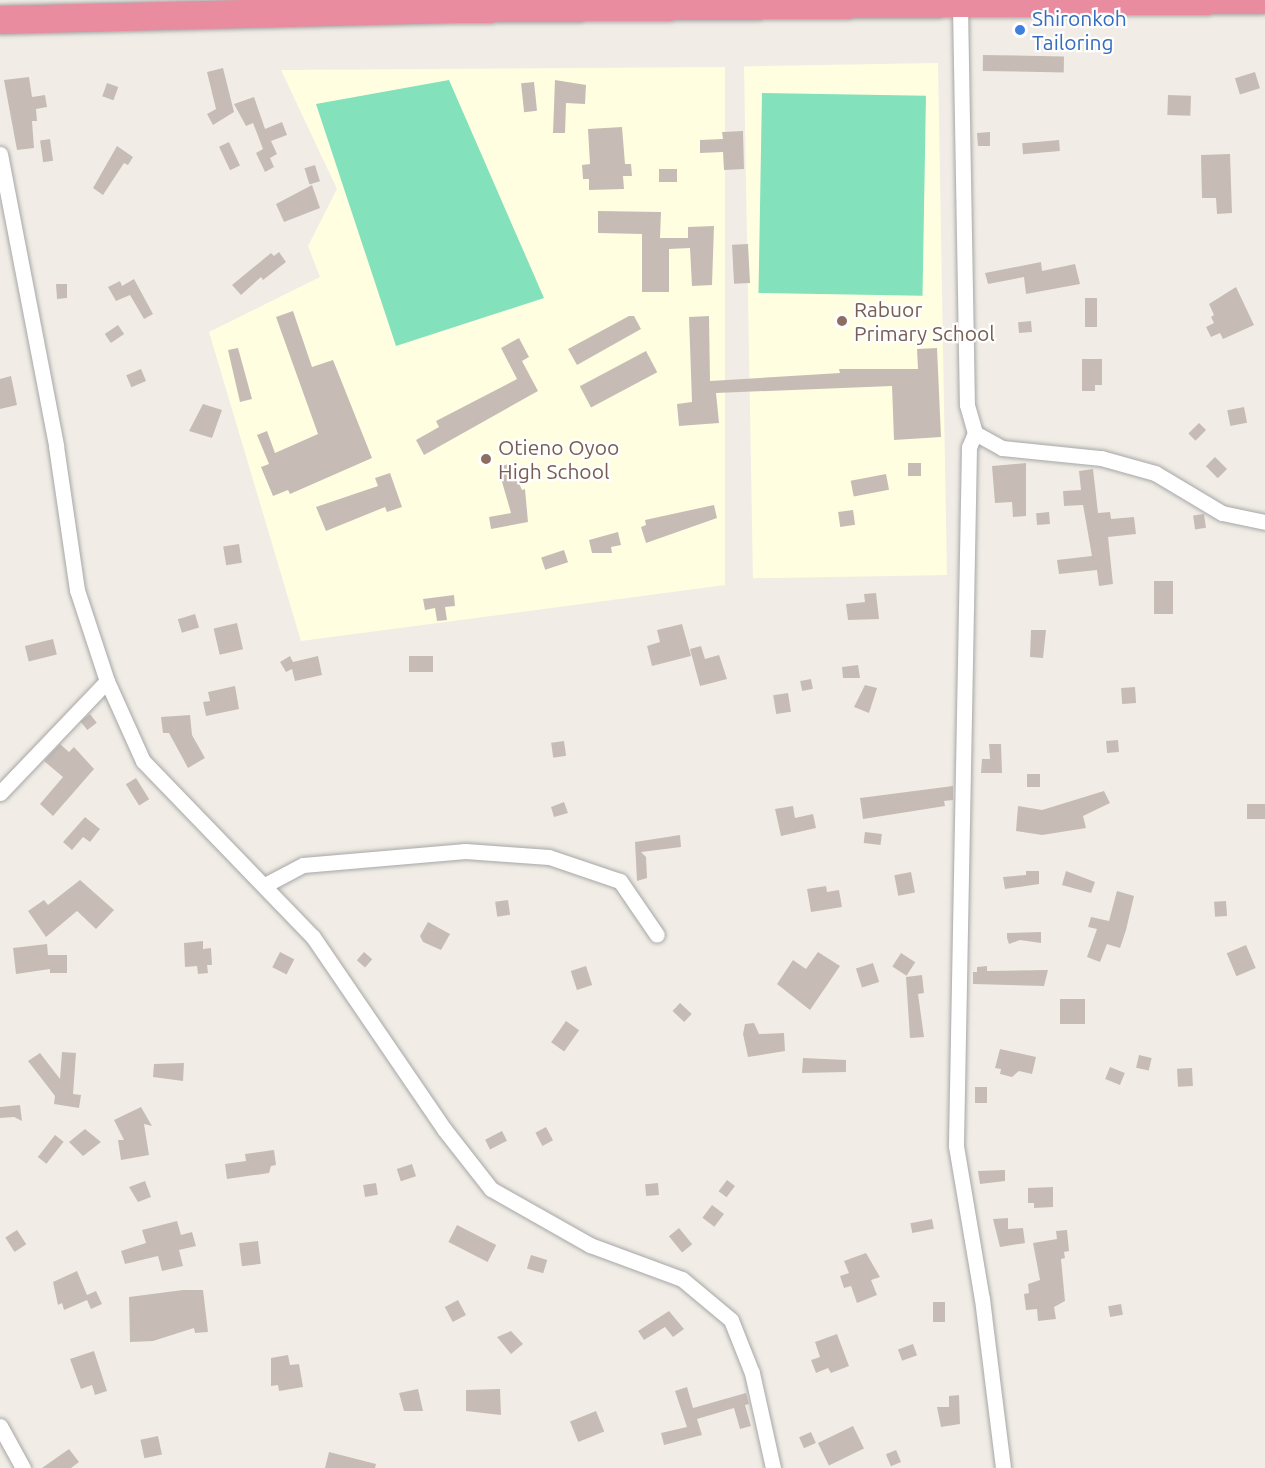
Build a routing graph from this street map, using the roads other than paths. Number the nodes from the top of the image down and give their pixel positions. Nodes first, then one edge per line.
1 (1261, 0) edge
2 (960, 6) junction
3 (0, 20) edge
4 (0, 154) edge
5 (975, 433) junction
6 (1265, 522) edge
7 (107, 681) junction
8 (0, 793) edge
9 (266, 885) junction
10 (657, 935) dead end
11 (0, 1426) edge
12 (23, 1468) edge
13 (773, 1468) edge
14 (1003, 1468) edge

1 - 2 highway
2 - 3 highway
2 - 5 street
4 - 7 street
5 - 6 street
5 - 14 street
7 - 8 street
7 - 9 street
9 - 10 street
9 - 13 street
11 - 12 street

